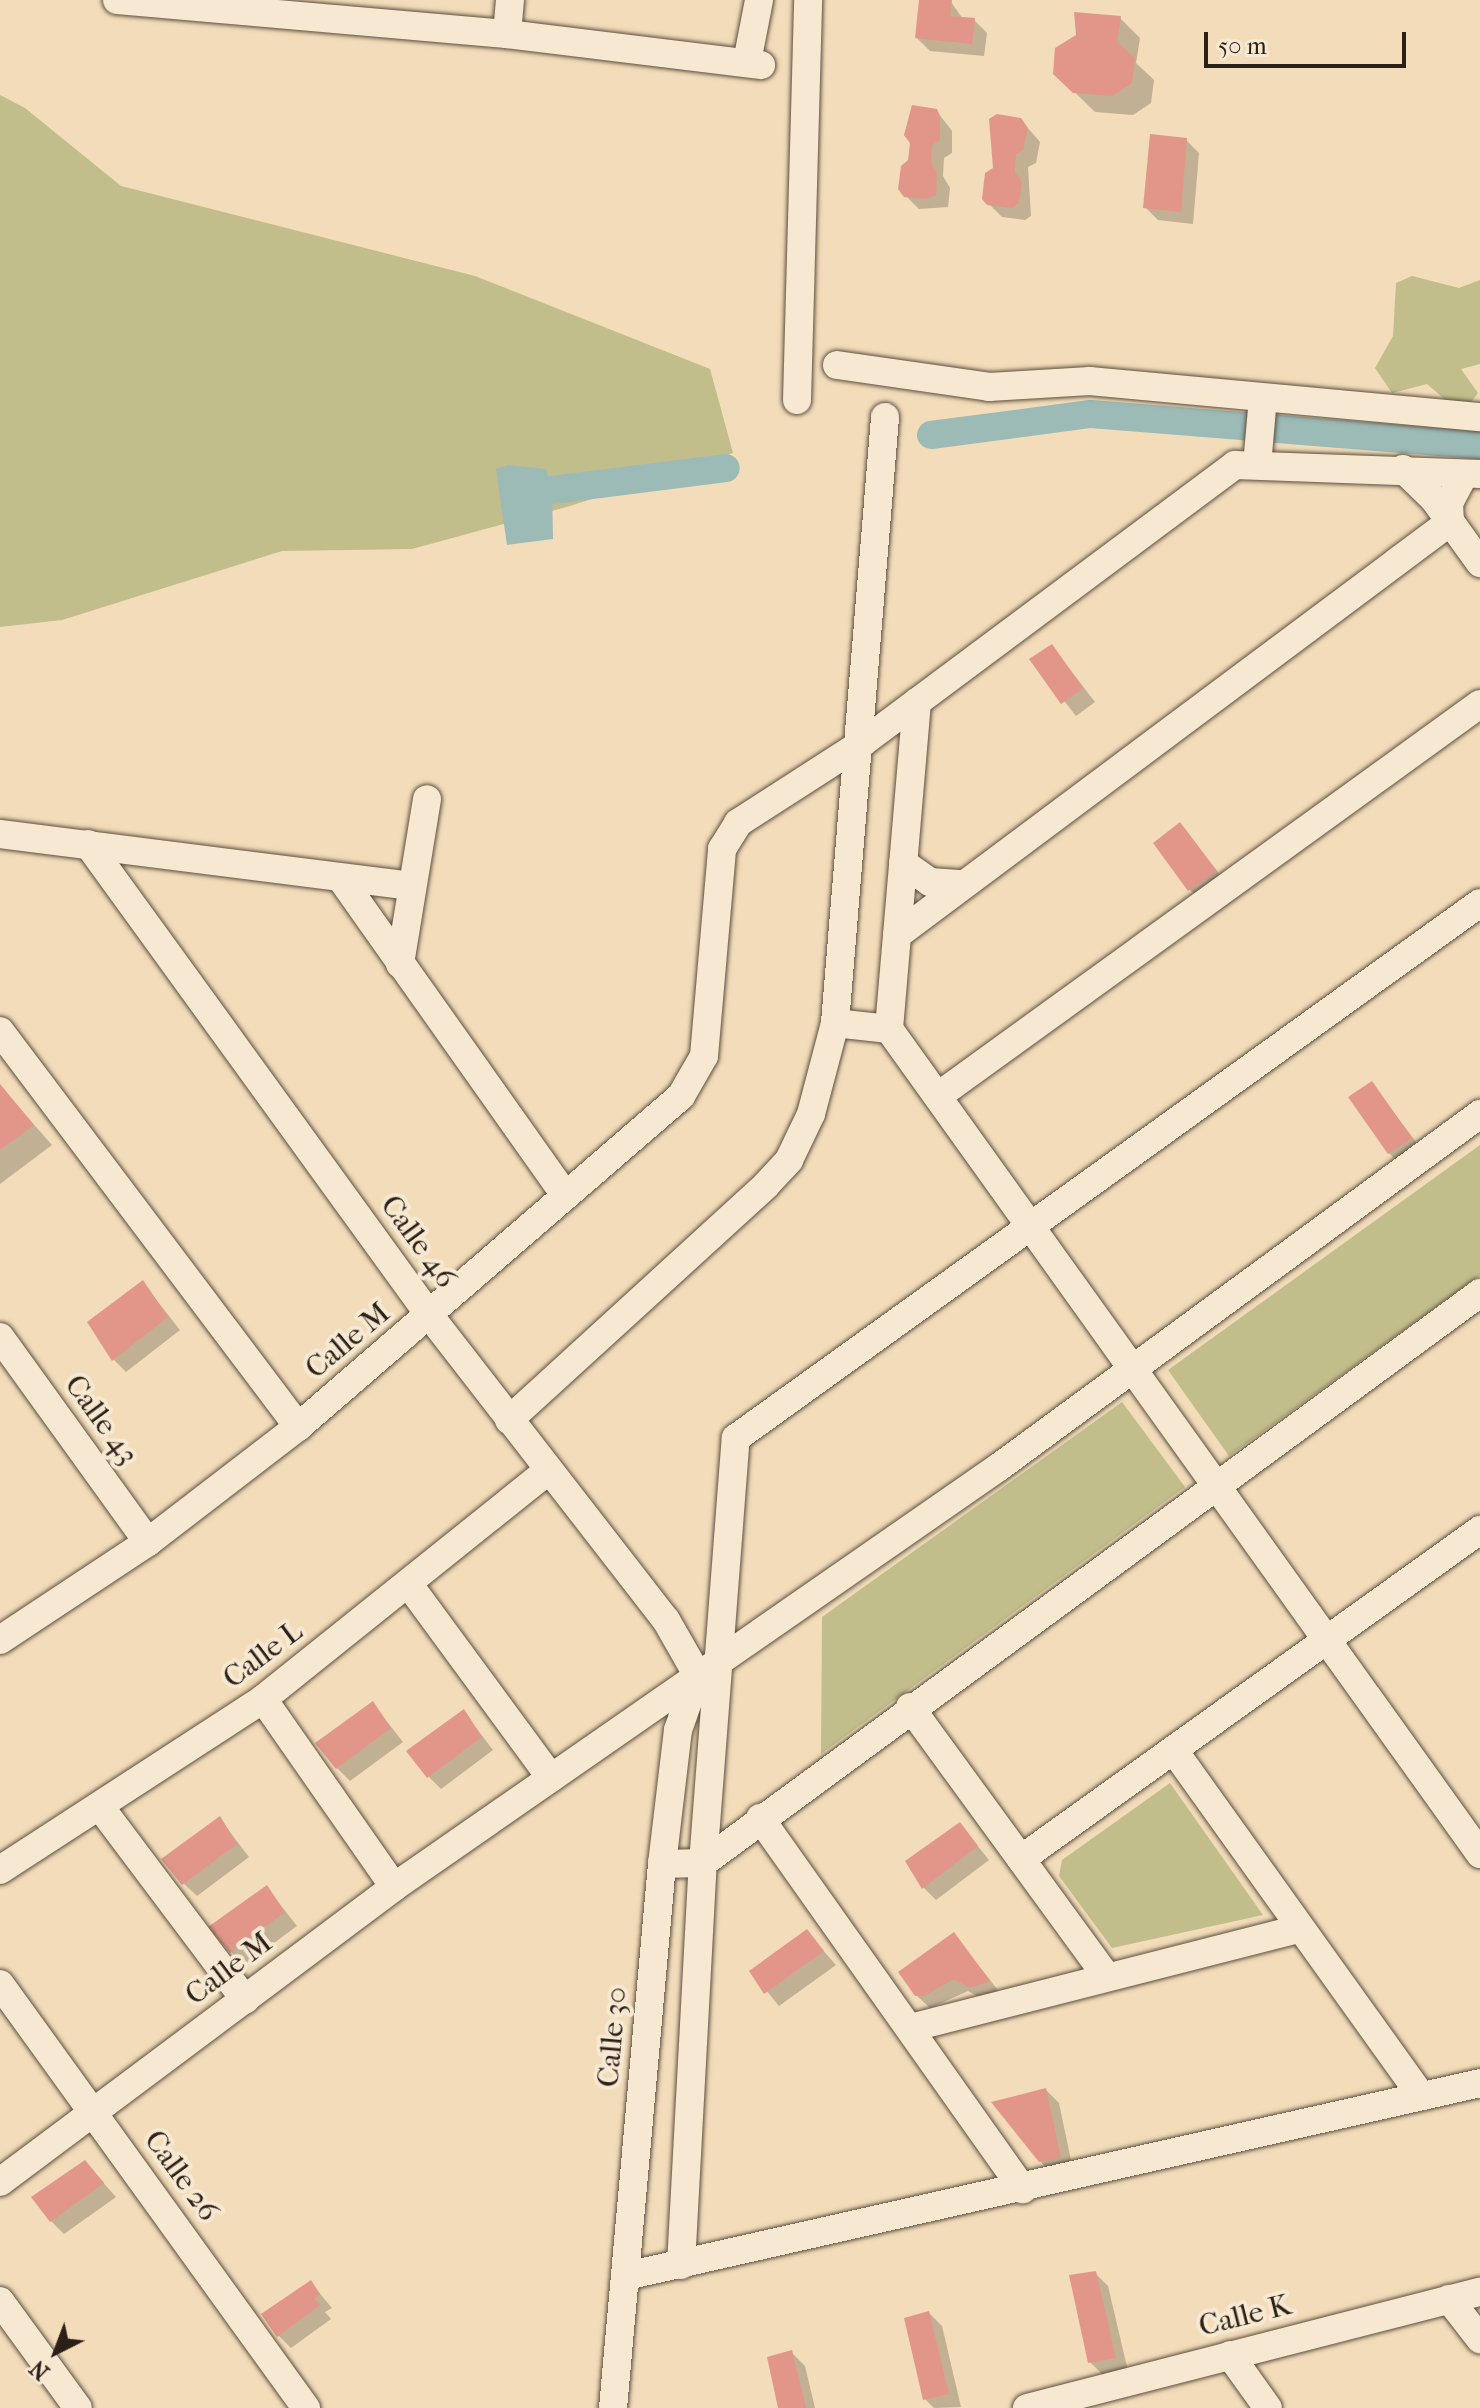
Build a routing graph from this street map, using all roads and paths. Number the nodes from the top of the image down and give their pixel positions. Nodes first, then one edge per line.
1 (117, 0) edge
2 (510, 0) edge
3 (759, 0) edge
4 (808, 0) edge
5 (507, 34) junction
6 (837, 365) dead end
7 (797, 400) dead end
8 (885, 417) dead end
9 (1480, 417) edge
10 (1260, 432) junction
11 (1403, 469) junction
12 (1472, 474) edge
13 (1450, 522) junction
14 (1480, 563) edge
15 (917, 702) junction
16 (1480, 704) edge
17 (862, 743) junction
18 (427, 799) dead end
19 (0, 834) edge
20 (88, 844) junction
21 (903, 863) junction
22 (342, 880) junction
23 (962, 884) junction
24 (412, 886) junction
25 (1480, 903) edge
26 (897, 935) junction
27 (400, 964) junction
28 (835, 1023) junction
29 (889, 1029) junction
30 (0, 1031) edge
31 (938, 1096) junction
32 (1480, 1114) edge
33 (566, 1196) junction
34 (1030, 1229) junction
35 (1480, 1293) edge
36 (430, 1316) junction
37 (0, 1337) edge
38 (1133, 1368) junction
39 (509, 1420) junction
40 (298, 1427) junction
41 (548, 1471) junction
42 (1218, 1484) junction
43 (1480, 1530) edge
44 (148, 1542) junction
45 (410, 1586) junction
46 (0, 1640) edge
47 (1329, 1640) junction
48 (709, 1669) junction
49 (263, 1699) junction
50 (910, 1707) junction
51 (1175, 1752) junction
52 (551, 1778) junction
53 (101, 1808) junction
54 (760, 1818) junction
55 (1480, 1854) edge
56 (1021, 1859) junction
57 (703, 1863) junction
58 (662, 1864) junction
59 (0, 1870) edge
60 (394, 1887) junction
61 (1297, 1929) junction
62 (1106, 1976) junction
63 (0, 1984) edge
64 (245, 2000) junction
65 (910, 2028) junction
66 (1480, 2083) edge
67 (1421, 2096) junction
68 (95, 2114) junction
69 (0, 2182) edge
70 (1023, 2189) junction
71 (681, 2265) junction
72 (626, 2276) junction
73 (1480, 2292) edge
74 (1449, 2299) junction
75 (0, 2301) edge
76 (1480, 2339) edge
77 (1230, 2355) junction
78 (78, 2408) edge
79 (306, 2408) edge
80 (613, 2408) edge
81 (1027, 2408) edge
82 (1268, 2408) edge

1 - 5 street
2 - 5 street
3 - 5 street
4 - 7 street
6 - 10 street
8 - 17 street
9 - 10 street
10 - 11 street
10 - 15 street
11 - 12 street
11 - 13 street
12 - 13 street
13 - 14 street
13 - 23 street
15 - 17 street
15 - 21 street
16 - 31 street
17 - 28 street
17 - 33 street, Calle M
18 - 24 street
19 - 20 street
20 - 22 street
20 - 36 street, Calle 46
21 - 23 street
21 - 26 street
22 - 24 street
22 - 27 street
23 - 26 street
24 - 27 street
25 - 34 street
26 - 29 street
27 - 33 street
28 - 29 street
28 - 39 street
29 - 31 street
30 - 40 street
31 - 34 street
32 - 38 street, Calle M
33 - 36 street, Calle M
34 - 38 street
34 - 48 street
35 - 42 street
36 - 39 street, Calle 46
36 - 40 street, Calle M
37 - 44 street, Calle 43
38 - 42 street
38 - 48 street, Calle M
39 - 41 street, Calle 46
40 - 44 street, Calle M
41 - 45 street, Calle L
41 - 48 street, Calle 46
42 - 47 street
42 - 50 street
43 - 47 street
44 - 46 street, Calle M
45 - 49 street, Calle L
45 - 52 street
47 - 51 street
47 - 55 street
48 - 52 street, Calle M
48 - 57 street
48 - 58 street, Calle 30
49 - 53 street, Calle L
49 - 60 street
50 - 54 street
50 - 56 street
51 - 56 street
51 - 61 street
52 - 60 street, Calle M
53 - 59 street, Calle L
53 - 64 street
54 - 57 street
54 - 65 street
56 - 62 street
57 - 58 street
57 - 71 street
58 - 72 street, Calle 30
60 - 64 street, Calle M
61 - 62 street
61 - 67 street
62 - 65 street
63 - 68 street, Calle 26
64 - 68 street, Calle M
65 - 70 street
66 - 67 street
67 - 70 street
68 - 69 street, Calle M
68 - 79 street, Calle 26
70 - 71 street
71 - 72 street
72 - 80 street, Calle 30
73 - 74 street, Calle K
74 - 76 street
74 - 77 street, Calle K
75 - 78 street
77 - 81 street, Calle K
77 - 82 street

